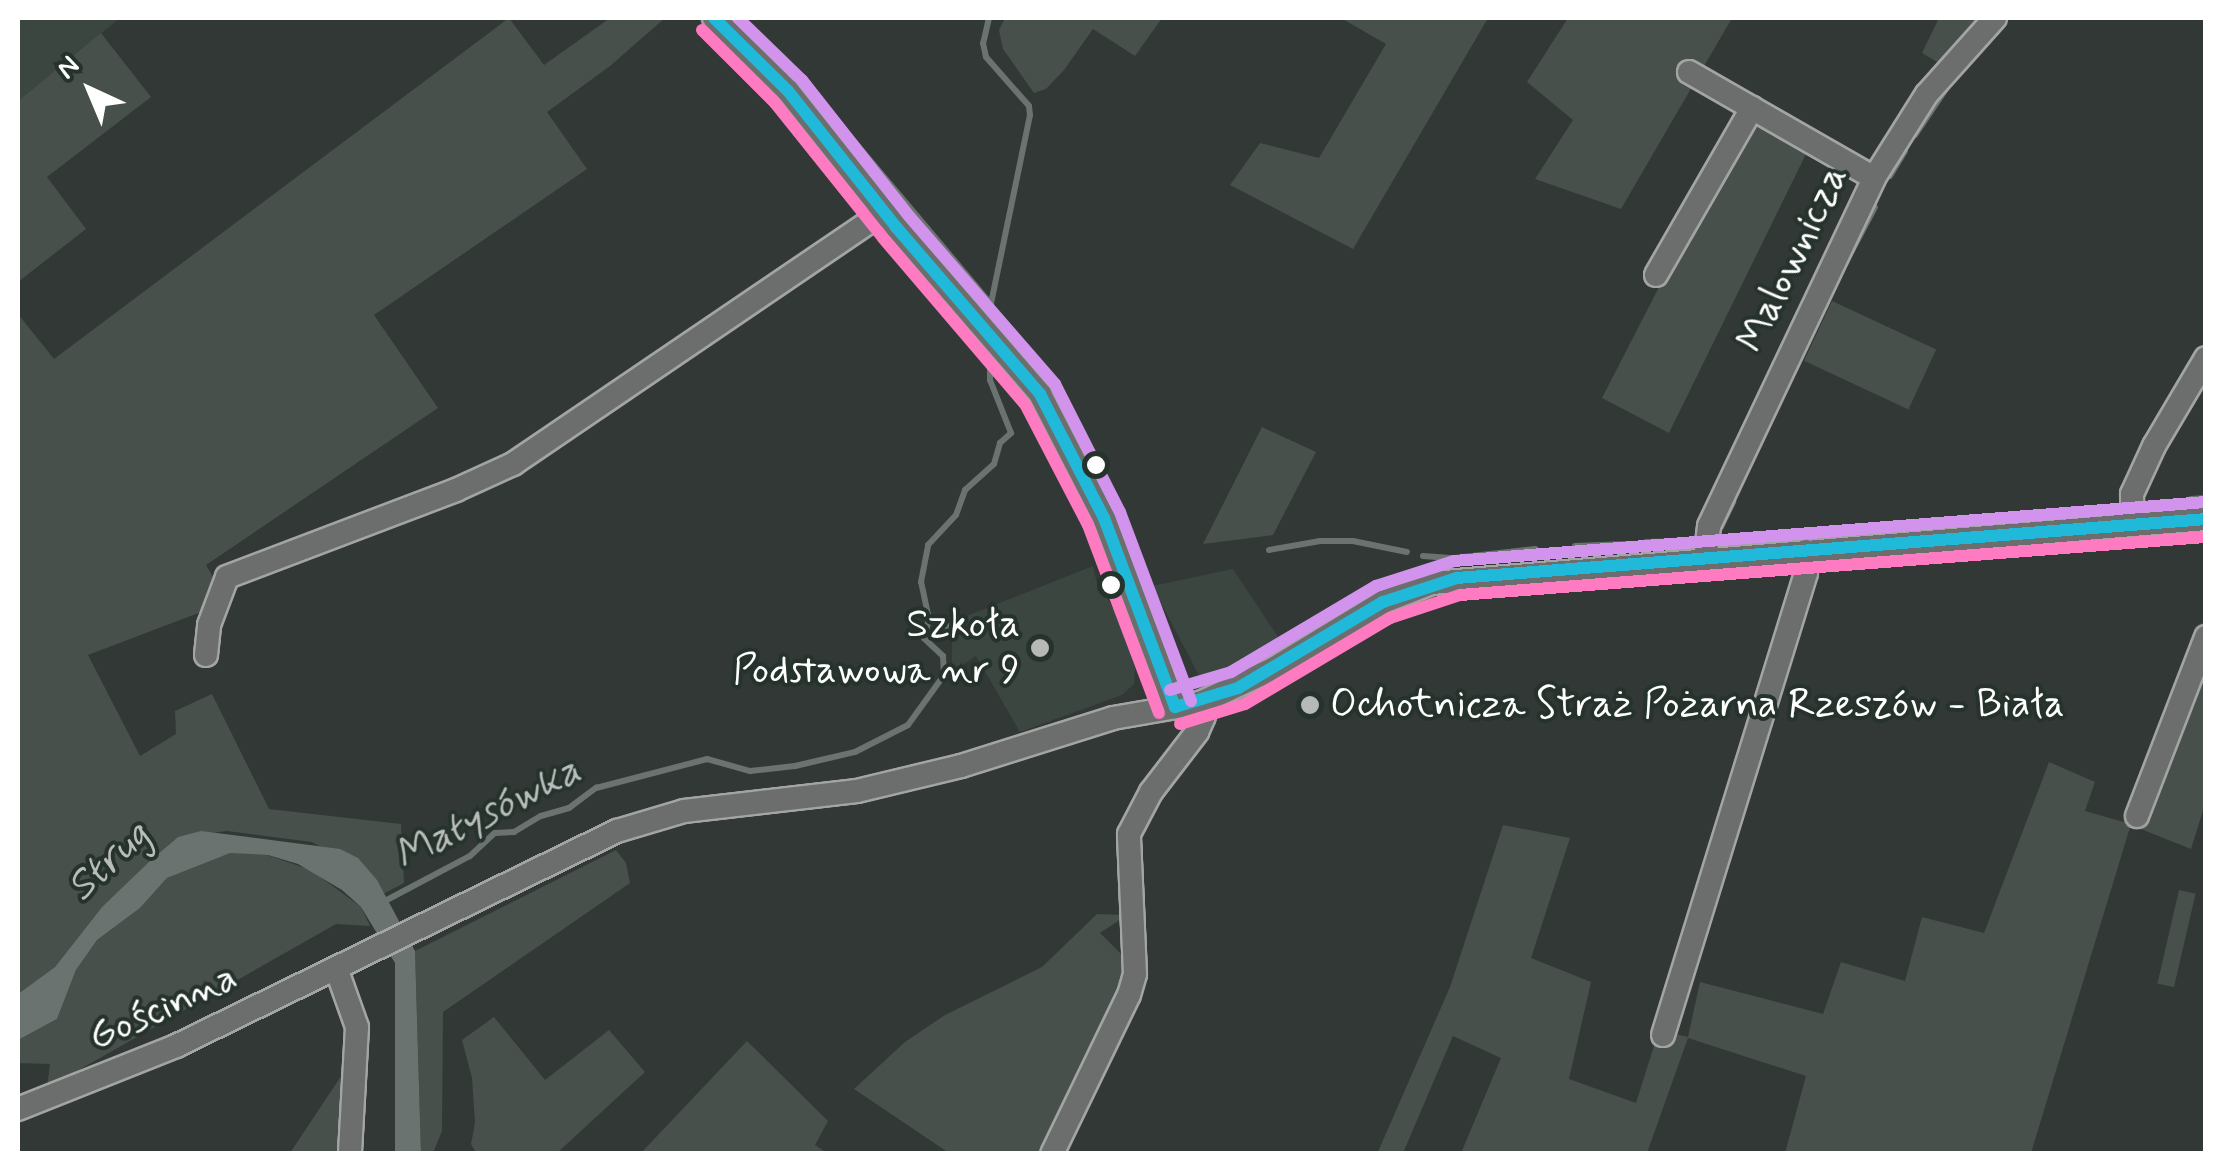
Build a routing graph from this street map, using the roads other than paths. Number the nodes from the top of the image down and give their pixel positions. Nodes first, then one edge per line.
1 (714, 18) edge
2 (1995, 18) edge
3 (1689, 72) dead end
4 (1752, 108) junction
5 (1874, 178) junction
6 (884, 212) junction
7 (1656, 275) dead end
8 (2206, 358) edge
9 (2206, 519) edge
10 (2133, 525) junction
11 (1806, 551) junction
12 (1705, 559) junction
13 (2206, 636) edge
14 (206, 655) dead end
15 (1200, 703) junction
16 (1176, 707) junction
17 (2137, 816) dead end
18 (344, 964) junction
19 (1663, 1036) dead end
20 (18, 1109) edge
21 (350, 1154) edge
22 (1052, 1154) edge

1 - 6 street
2 - 5 street, Malownicza
3 - 4 street
4 - 5 street
4 - 7 street
5 - 12 street, Malownicza
6 - 14 street
6 - 16 street
8 - 10 street
9 - 10 street, Gościnna
10 - 11 street, Gościnna
11 - 12 street, Gościnna
11 - 19 street
12 - 15 street, Gościnna
13 - 17 street
15 - 16 street, Gościnna
15 - 22 street
16 - 18 street, Gościnna
18 - 20 street, Gościnna
18 - 21 street

